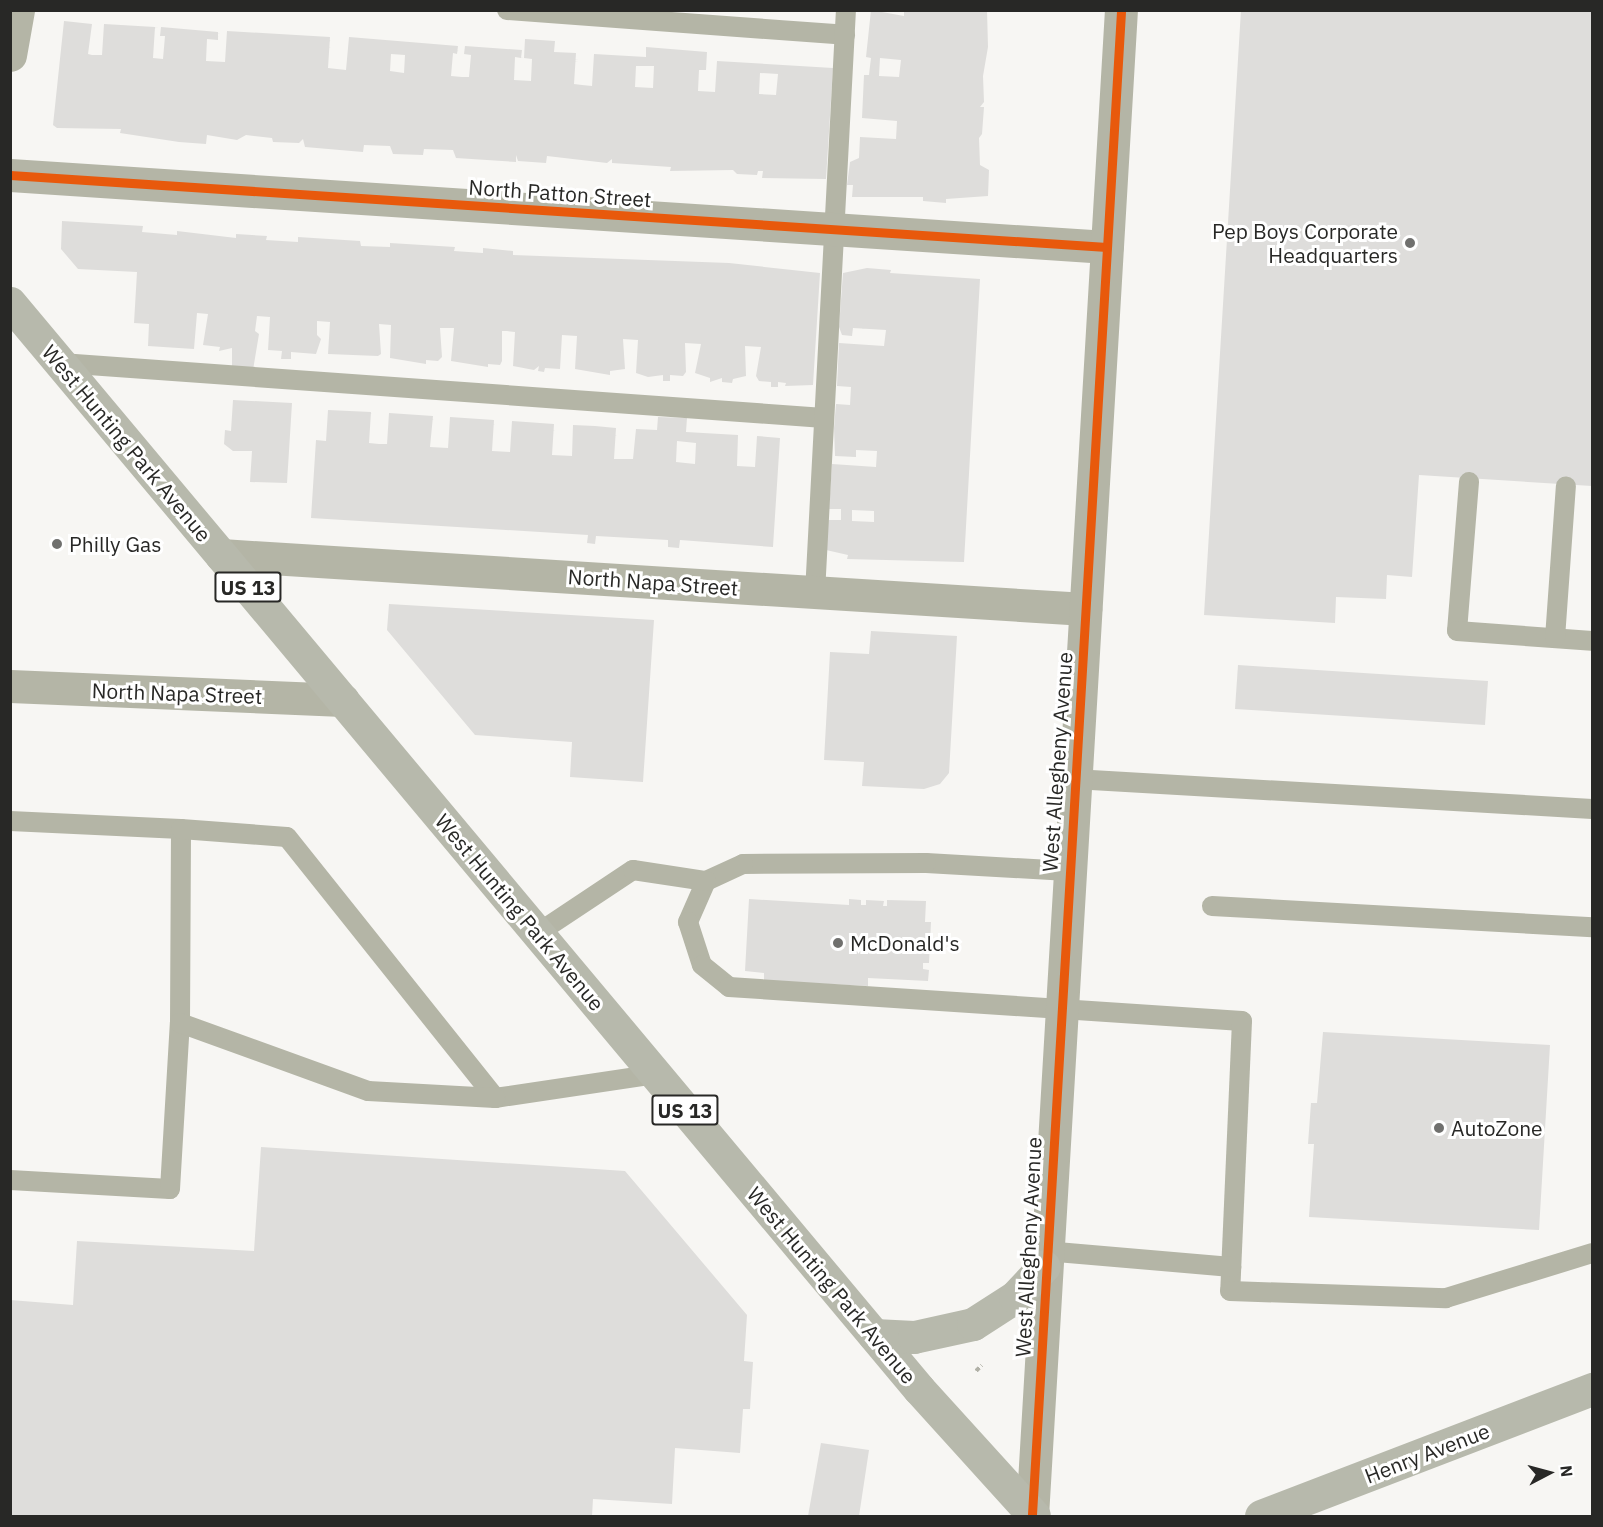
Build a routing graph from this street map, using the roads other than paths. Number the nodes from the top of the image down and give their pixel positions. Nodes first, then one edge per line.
1 (18, 10) edge
2 (507, 10) edge
3 (846, 10) edge
4 (1121, 10) edge
5 (845, 35) junction
6 (10, 55) edge
7 (10, 175) edge
8 (836, 229) junction
9 (1107, 247) junction
10 (10, 303) edge
11 (61, 363) junction
12 (824, 418) junction
13 (1469, 482) dead end
14 (1566, 486) dead end
15 (221, 555) junction
16 (815, 592) junction
17 (1085, 609) junction
18 (1555, 638) junction
19 (1593, 641) edge
20 (10, 686) edge
21 (343, 700) junction
22 (1074, 779) junction
23 (1593, 809) edge
24 (10, 821) edge
25 (181, 828) junction
26 (1068, 871) junction
27 (706, 881) junction
28 (1212, 906) dead end
29 (1593, 927) edge
30 (538, 933) junction
31 (1060, 1010) junction
32 (180, 1023) junction
33 (655, 1074) junction
34 (495, 1098) junction
35 (10, 1180) edge
36 (1593, 1253) edge
37 (1044, 1259) junction
38 (1231, 1267) junction
39 (874, 1335) junction
40 (1593, 1389) edge
41 (1032, 1516) edge
42 (1261, 1516) edge

1 - 6 street
2 - 5 lane
3 - 5 lane
4 - 9 street, West Allegheny Avenue
5 - 8 lane
7 - 8 street, North Patton Street
8 - 9 street, North Patton Street
8 - 12 lane
9 - 17 street, West Allegheny Avenue
10 - 11 main road, West Hunting Park Avenue / US 13
11 - 12 lane
11 - 15 main road, West Hunting Park Avenue / US 13
12 - 16 lane
13 - 18 lane
14 - 18 lane
15 - 16 street, North Napa Street
15 - 21 main road, West Hunting Park Avenue / US 13
16 - 17 street, North Napa Street
17 - 22 street, West Allegheny Avenue
18 - 19 lane
20 - 21 street, North Napa Street
21 - 30 main road, West Hunting Park Avenue / US 13
22 - 23 lane
22 - 26 street, West Allegheny Avenue
24 - 25 lane
25 - 32 lane
25 - 34 lane
26 - 27 lane
26 - 31 street, West Allegheny Avenue
27 - 30 lane
27 - 31 lane
28 - 29 lane
30 - 33 main road, West Hunting Park Avenue / US 13
31 - 37 street, West Allegheny Avenue
31 - 38 lane
32 - 34 lane
32 - 35 lane
33 - 34 lane
33 - 39 main road, West Hunting Park Avenue / US 13
36 - 38 lane
37 - 38 lane
37 - 39 main road
37 - 41 street, West Allegheny Avenue
39 - 41 main road, West Hunting Park Avenue / US 13
40 - 42 main road, Henry Avenue

